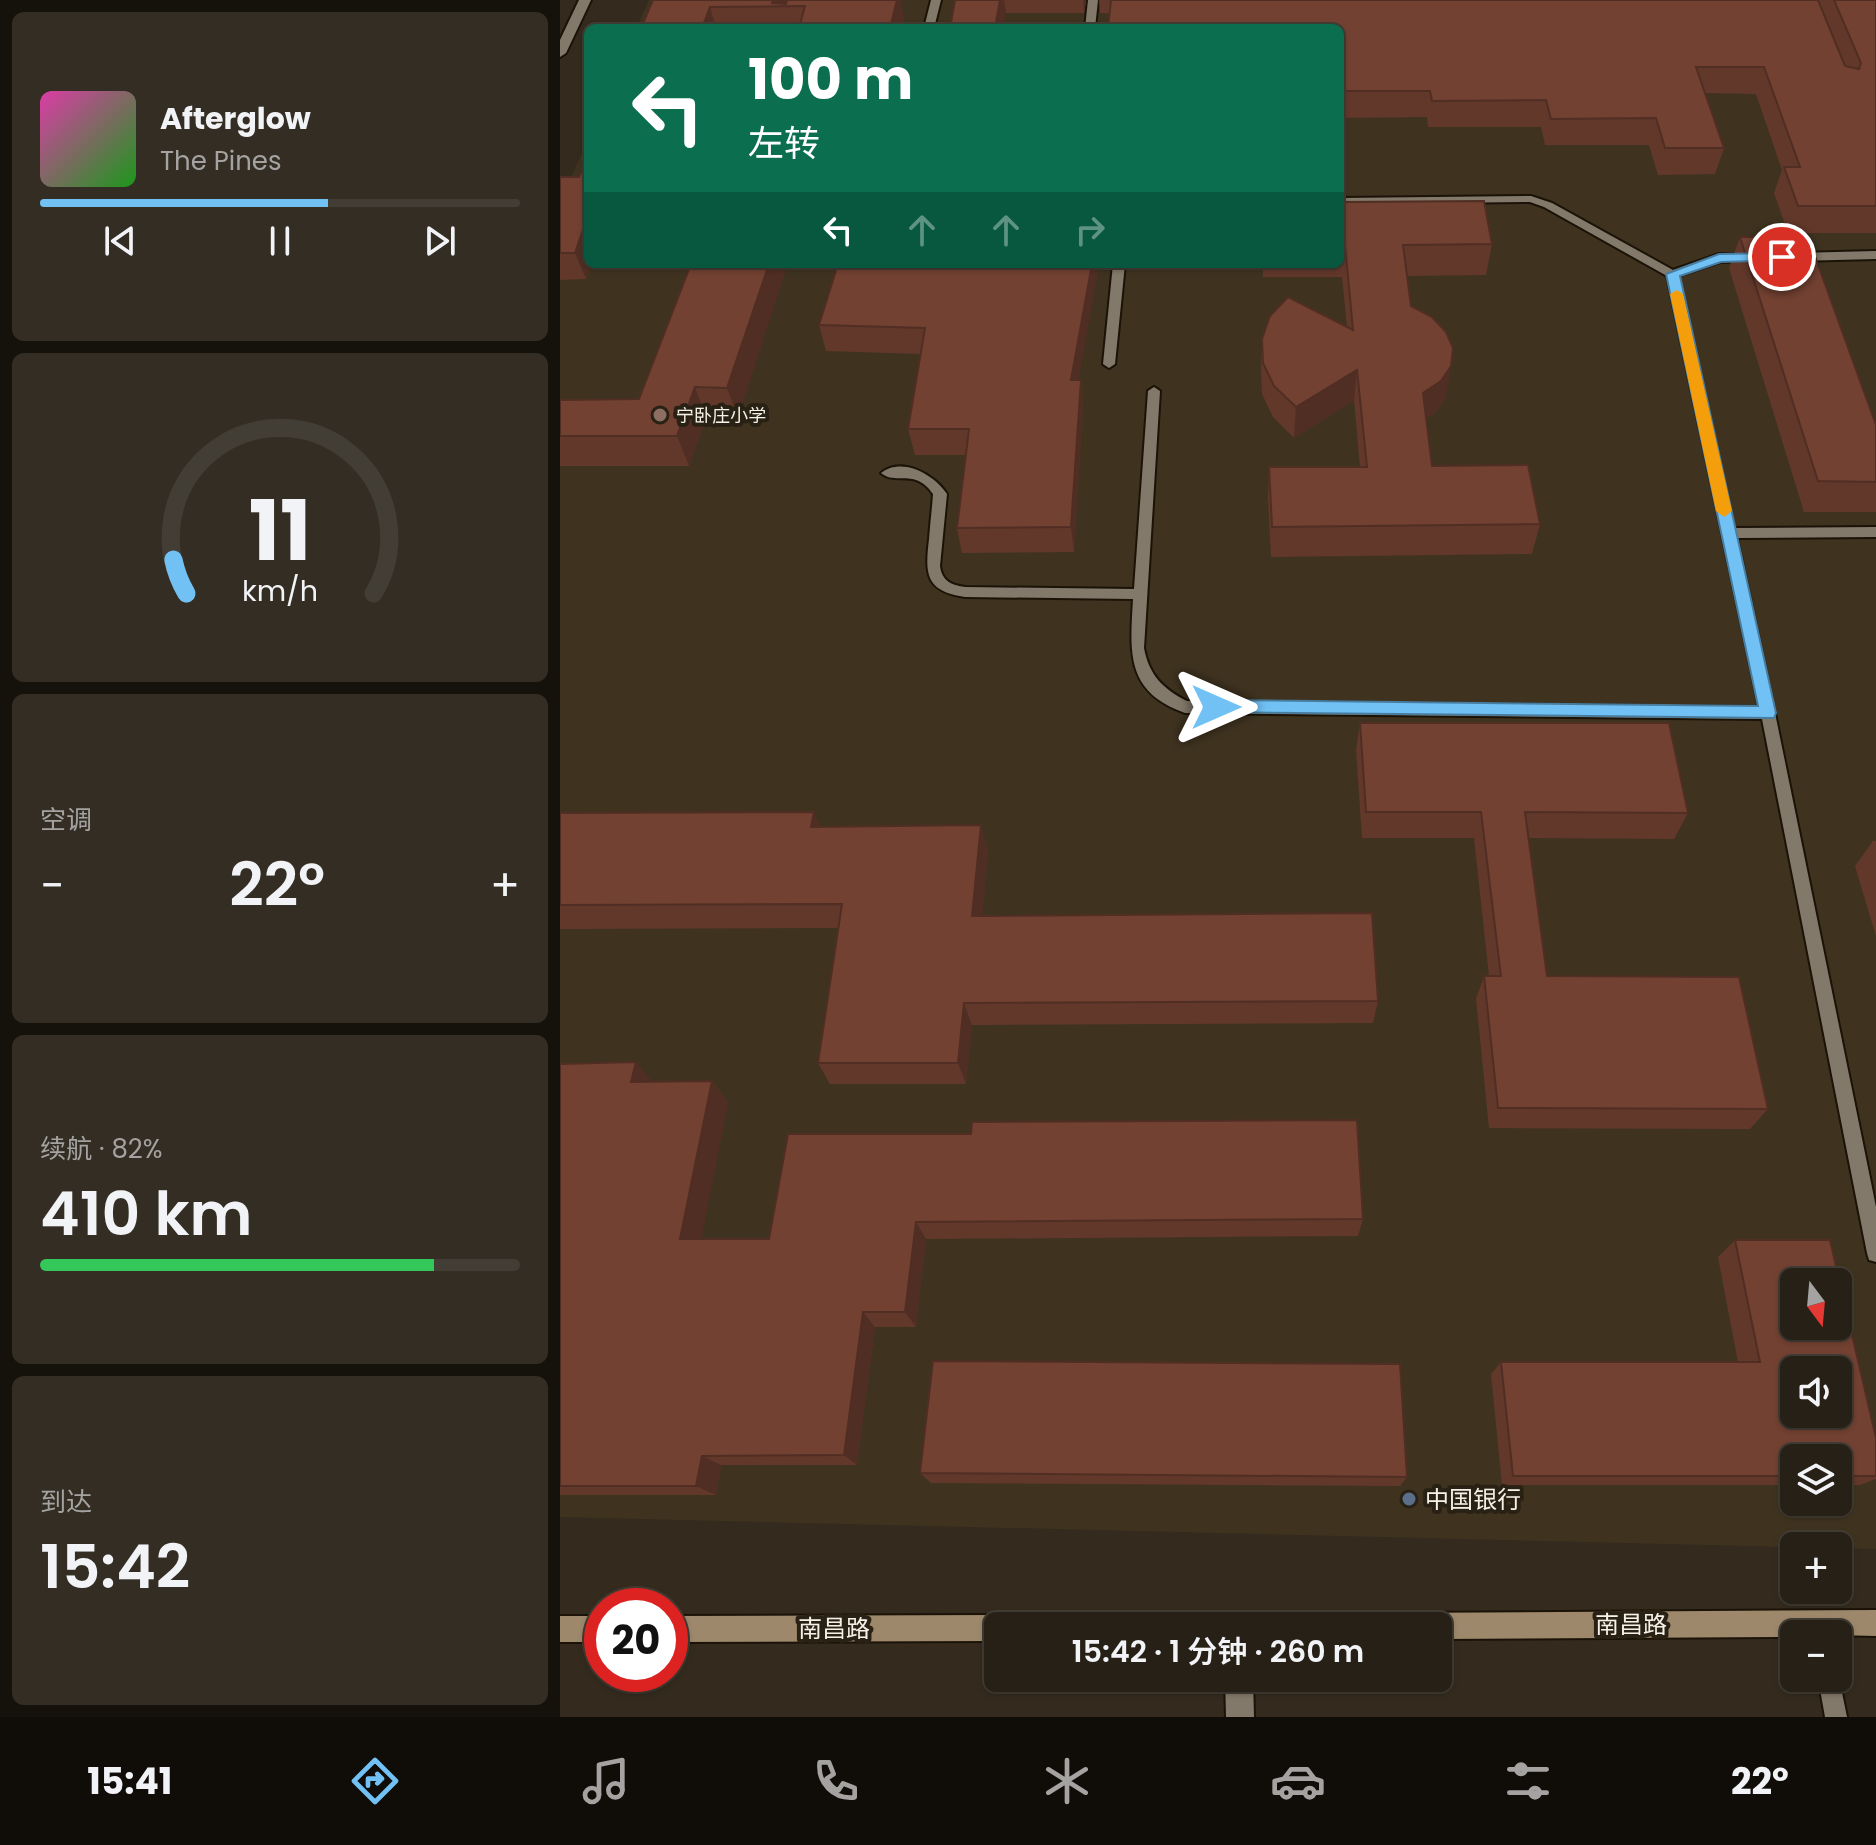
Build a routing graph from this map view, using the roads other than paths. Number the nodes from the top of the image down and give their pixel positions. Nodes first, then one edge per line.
1 (585, 0) edge
2 (936, 0) edge
3 (1093, 0) edge
4 (930, 24) edge
5 (1090, 24) edge
6 (560, 53) edge
7 (1344, 201) edge
8 (1876, 255) edge
9 (1766, 257) edge
10 (1782, 257) edge
11 (1119, 268) edge
12 (1672, 274) junction
13 (1109, 364) dead end
14 (1154, 391) dead end
15 (888, 473) dead end
16 (1876, 532) edge
17 (1728, 533) junction
18 (1140, 594) junction
19 (1768, 713) junction
20 (1876, 1253) edge
21 (1876, 1623) edge
22 (1852, 1625) edge
23 (1452, 1626) edge
24 (984, 1628) edge
25 (1780, 1628) edge
26 (560, 1629) edge
27 (584, 1629) edge
28 (688, 1629) edge
29 (1239, 1692) edge
30 (1832, 1692) edge
31 (1240, 1717) edge
32 (1836, 1717) edge

1 - 6 street
2 - 4 lane
3 - 5 lane
7 - 12 lane
8 - 10 lane
9 - 12 lane
11 - 13 lane
12 - 17 lane
14 - 18 lane
15 - 18 lane
16 - 17 lane
17 - 19 lane
18 - 19 lane
19 - 20 lane
21 - 22 main road, 南昌路
23 - 25 main road, 南昌路
24 - 28 main road, 南昌路
26 - 27 main road
29 - 31 street
30 - 32 lane

